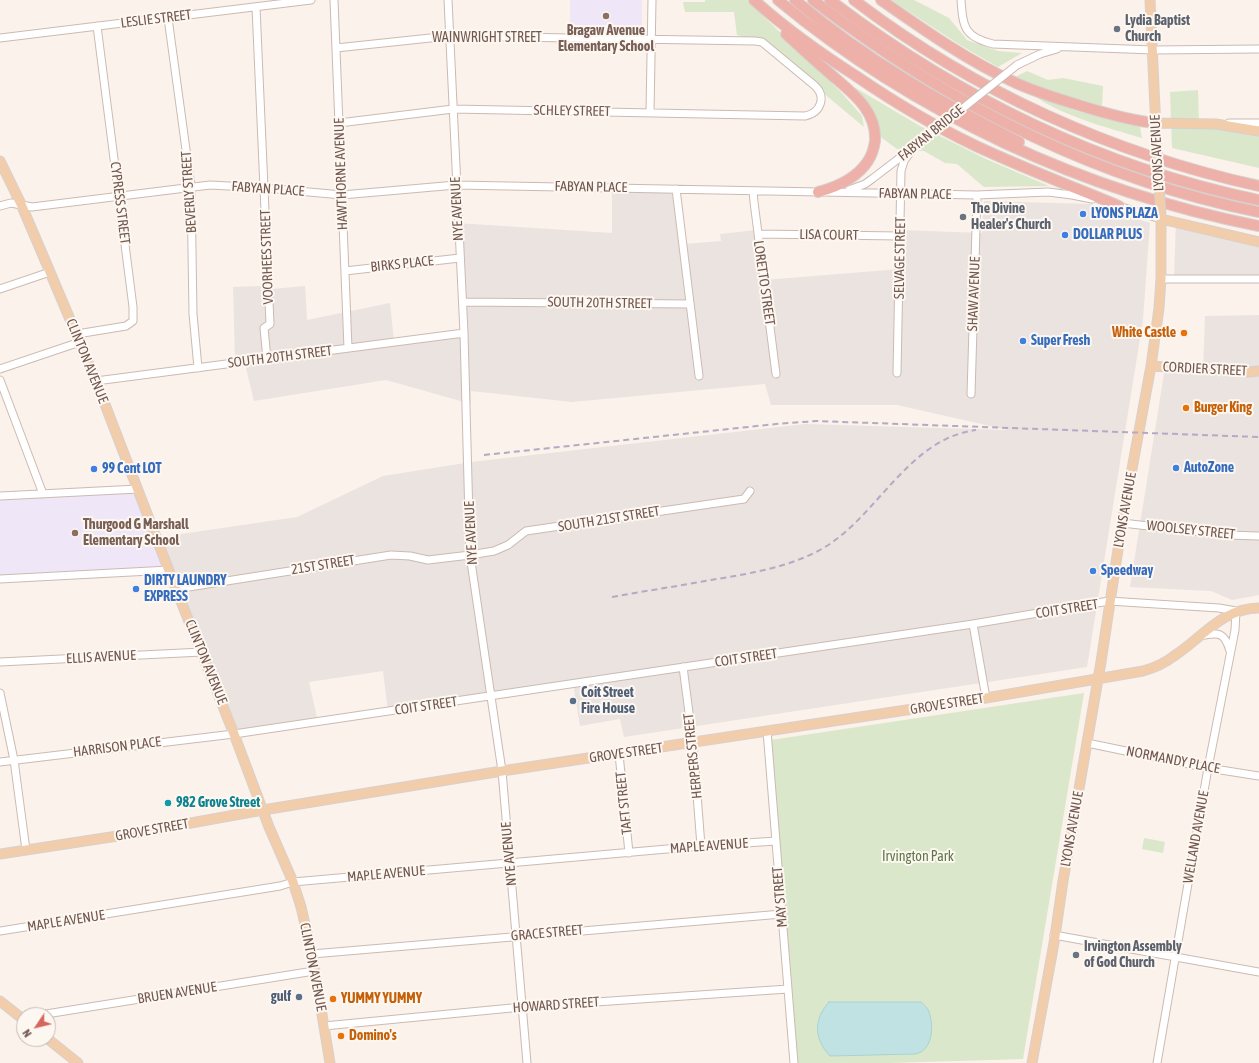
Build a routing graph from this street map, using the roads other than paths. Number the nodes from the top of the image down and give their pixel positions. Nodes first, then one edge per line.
1 (311, 0) edge
2 (334, 0) edge
3 (448, 0) edge
4 (652, 0) edge
5 (753, 0) edge
6 (778, 0) edge
7 (795, 0) edge
8 (813, 0) edge
9 (830, 0) edge
10 (854, 0) edge
11 (881, 0) edge
12 (961, 0) edge
13 (1150, 0) edge
14 (256, 7) junction
15 (168, 18) junction
16 (97, 26) junction
17 (449, 36) junction
18 (0, 38) edge
19 (651, 39) junction
20 (1069, 47) junction
21 (336, 48) junction
22 (1153, 50) junction
23 (1259, 50) edge
24 (453, 109) junction
25 (650, 113) junction
26 (805, 116) joint
27 (339, 122) junction
28 (1203, 123) junction
29 (1259, 123) edge
30 (1156, 127) junction
31 (1259, 131) edge
32 (914, 147) junction
33 (0, 161) edge
34 (1088, 178) junction
35 (456, 185) junction
36 (191, 186) junction
37 (1259, 186) edge
38 (265, 188) junction
39 (676, 188) junction
40 (754, 191) junction
41 (818, 192) junction
42 (839, 192) junction
43 (901, 194) junction
44 (342, 195) junction
45 (977, 195) junction
46 (119, 196) junction
47 (1259, 200) edge
48 (21, 204) junction
49 (0, 206) edge
50 (1119, 206) junction
51 (1259, 212) edge
52 (1161, 218) junction
53 (1259, 226) edge
54 (758, 234) junction
55 (900, 236) junction
56 (1259, 242) edge
57 (460, 258) junction
58 (345, 270) junction
59 (50, 272) junction
60 (1161, 279) junction
61 (1259, 279) edge
62 (0, 288) edge
63 (463, 302) junction
64 (690, 304) junction
65 (464, 333) junction
66 (78, 338) junction
67 (348, 348) junction
68 (267, 359) junction
69 (1151, 366) junction
70 (198, 368) junction
71 (0, 369) edge
72 (1259, 371) edge
73 (897, 373) dead end
74 (776, 374) dead end
75 (699, 376) dead end
76 (0, 380) edge
77 (96, 381) junction
78 (971, 394) dead end
79 (138, 489) junction
80 (750, 491) dead end
81 (43, 494) junction
82 (0, 496) edge
83 (1122, 523) junction
84 (1259, 536) edge
85 (470, 555) junction
86 (169, 570) junction
87 (0, 579) edge
88 (176, 589) junction
89 (1109, 602) junction
90 (1259, 608) edge
91 (1236, 611) junction
92 (973, 624) junction
93 (1199, 636) junction
94 (202, 652) junction
95 (1231, 653) junction
96 (0, 662) edge
97 (683, 667) junction
98 (1098, 680) junction
99 (0, 693) edge
100 (491, 696) junction
101 (986, 698) junction
102 (767, 731) junction
103 (234, 734) junction
104 (693, 743) junction
105 (1087, 743) junction
106 (619, 754) junction
107 (14, 760) junction
108 (0, 762) edge
109 (1208, 768) junction
110 (502, 771) junction
111 (1259, 776) edge
112 (263, 810) junction
113 (776, 841) junction
114 (701, 846) junction
115 (26, 850) junction
116 (629, 853) junction
117 (0, 854) edge
118 (510, 862) junction
119 (293, 882) junction
120 (782, 914) junction
121 (0, 931) edge
122 (516, 936) junction
123 (1054, 936) junction
124 (312, 954) junction
125 (1176, 957) junction
126 (314, 971) junction
127 (1259, 972) edge
128 (788, 989) junction
129 (0, 1001) edge
130 (522, 1007) junction
131 (56, 1012) edge
132 (16, 1014) edge
133 (324, 1026) junction
134 (56, 1045) edge
135 (78, 1063) edge
136 (330, 1063) edge
137 (526, 1063) edge
138 (794, 1063) edge
139 (1032, 1063) edge
140 (1157, 1063) edge

1 - 14 street, LESLIE STREET
2 - 21 street, HAWTHORNE AVENUE
3 - 17 street, NYE AVENUE
4 - 19 street
5 - 41 highway
5 - 50 highway
6 - 34 highway
7 - 34 highway
8 - 51 highway
9 - 47 highway
10 - 37 highway
11 - 30 highway
12 - 20 street
13 - 22 main road, LYONS AVENUE
14 - 15 street, LESLIE STREET
14 - 38 street, VOORHEES STREET
15 - 16 street, LESLIE STREET
15 - 36 street, BEVERLY STREET
16 - 18 street, LESLIE STREET
16 - 46 street, CYPRESS STREET
17 - 19 street, WAINWRIGHT STREET
17 - 21 street, WAINWRIGHT STREET
17 - 24 street, NYE AVENUE
19 - 25 street
19 - 26 street, WAINWRIGHT STREET
20 - 22 street
20 - 32 street, FABYAN BRIDGE, bridge
21 - 27 street, HAWTHORNE AVENUE
22 - 23 street
22 - 30 main road, LYONS AVENUE
24 - 25 street, SCHLEY STREET
24 - 27 street, SCHLEY STREET
24 - 35 street, NYE AVENUE
25 - 26 street, SCHLEY STREET
27 - 44 street, HAWTHORNE AVENUE
28 - 29 street
28 - 30 main road
28 - 31 main road
30 - 52 main road, LYONS AVENUE, bridge
32 - 42 street, FABYAN BRIDGE
32 - 43 street, SELVAGE STREET
33 - 48 main road, CLINTON AVENUE
34 - 53 highway
35 - 39 street, FABYAN PLACE
35 - 44 street, FABYAN PLACE
35 - 57 street, NYE AVENUE
36 - 38 street, FABYAN PLACE
36 - 46 street, FABYAN PLACE
36 - 70 street, BEVERLY STREET
38 - 44 street, FABYAN PLACE
38 - 68 street, VOORHEES STREET
39 - 40 street, FABYAN PLACE
39 - 64 street
40 - 41 street, FABYAN PLACE
40 - 54 street, LORETTO STREET
41 - 42 street, FABYAN PLACE
42 - 43 street, FABYAN PLACE
43 - 45 street, FABYAN PLACE
43 - 55 street, SELVAGE STREET
44 - 58 street, HAWTHORNE AVENUE
45 - 50 street, FABYAN PLACE
45 - 78 street, SHAW AVENUE
46 - 48 street, FABYAN PLACE
46 - 66 street, CYPRESS STREET
48 - 49 street, FABYAN PLACE
48 - 59 main road, CLINTON AVENUE
50 - 52 street, FABYAN PLACE
52 - 56 main road
52 - 60 main road, LYONS AVENUE
54 - 55 street, LISA COURT
54 - 74 street, LORETTO STREET
55 - 73 street, SELVAGE STREET
57 - 58 street, BIRKS PLACE
57 - 63 street, NYE AVENUE
58 - 67 street, HAWTHORNE AVENUE
59 - 62 street
59 - 66 main road, CLINTON AVENUE
60 - 61 street
60 - 69 main road, LYONS AVENUE
63 - 64 street, SOUTH 20TH STREET
63 - 65 street, NYE AVENUE
64 - 75 street
65 - 67 street, SOUTH 20TH STREET
65 - 85 street, NYE AVENUE
66 - 71 street
66 - 77 main road, CLINTON AVENUE
67 - 68 street, SOUTH 20TH STREET
68 - 70 street, SOUTH 20TH STREET
69 - 72 main road, CORDIER STREET
69 - 83 main road, LYONS AVENUE
70 - 77 street, SOUTH 20TH STREET
76 - 81 street
77 - 79 main road, CLINTON AVENUE
79 - 81 street
79 - 86 main road, CLINTON AVENUE
80 - 85 street, SOUTH 21ST STREET
81 - 82 street
83 - 84 street, WOOLSEY STREET
83 - 89 main road, LYONS AVENUE
85 - 88 street, 21ST STREET
85 - 100 street, NYE AVENUE
86 - 87 street
86 - 88 main road, CLINTON AVENUE
88 - 94 main road, CLINTON AVENUE
89 - 91 street, COIT STREET
89 - 92 street, COIT STREET
89 - 98 main road, LYONS AVENUE
90 - 91 main road, COIT STREET
91 - 93 main road, GROVE STREET
91 - 95 street, WELLAND AVENUE
92 - 97 street, COIT STREET
92 - 101 street
93 - 95 street
93 - 98 main road, GROVE STREET
94 - 96 street, ELLIS AVENUE
94 - 103 main road, CLINTON AVENUE
95 - 109 street, WELLAND AVENUE
97 - 100 street, COIT STREET
97 - 104 street, HERPERS STREET
98 - 101 main road, GROVE STREET
98 - 105 main road, LYONS AVENUE
99 - 107 street
100 - 103 street, COIT STREET
100 - 110 street, NYE AVENUE
101 - 102 main road, GROVE STREET
102 - 104 main road, GROVE STREET
102 - 113 street, MAY STREET
103 - 107 street, HARRISON PLACE
103 - 112 main road, CLINTON AVENUE
104 - 106 main road, GROVE STREET
104 - 114 street, HERPERS STREET
105 - 109 street, NORMANDY PLACE
105 - 123 main road, LYONS AVENUE
106 - 110 main road, GROVE STREET
106 - 116 street, TAFT STREET
107 - 108 street, HARRISON PLACE
107 - 115 street
109 - 111 street, NORMANDY PLACE
109 - 125 street, WELLAND AVENUE
110 - 112 main road, GROVE STREET
110 - 118 street, NYE AVENUE
112 - 115 main road, GROVE STREET
112 - 119 main road, CLINTON AVENUE
113 - 114 street, MAPLE AVENUE
113 - 120 street, MAY STREET
114 - 116 street, MAPLE AVENUE
115 - 117 main road, GROVE STREET
116 - 118 street, MAPLE AVENUE
118 - 119 street, MAPLE AVENUE
118 - 122 street, NYE AVENUE
119 - 121 street, MAPLE AVENUE
119 - 124 main road, CLINTON AVENUE
120 - 122 street, GRACE STREET
120 - 128 street, MAY STREET
122 - 124 street, GRACE STREET
122 - 130 street, NYE AVENUE
123 - 125 street
123 - 139 main road, LYONS AVENUE
124 - 126 main road, CLINTON AVENUE
125 - 127 street
125 - 140 street, WELLAND AVENUE
126 - 131 street, BRUEN AVENUE
126 - 133 main road, CLINTON AVENUE
128 - 130 street, HOWARD STREET
128 - 138 street, MAY STREET
129 - 132 main road
130 - 133 street, HOWARD STREET
130 - 137 street, NYE AVENUE
133 - 136 main road, CLINTON AVENUE
134 - 135 main road

